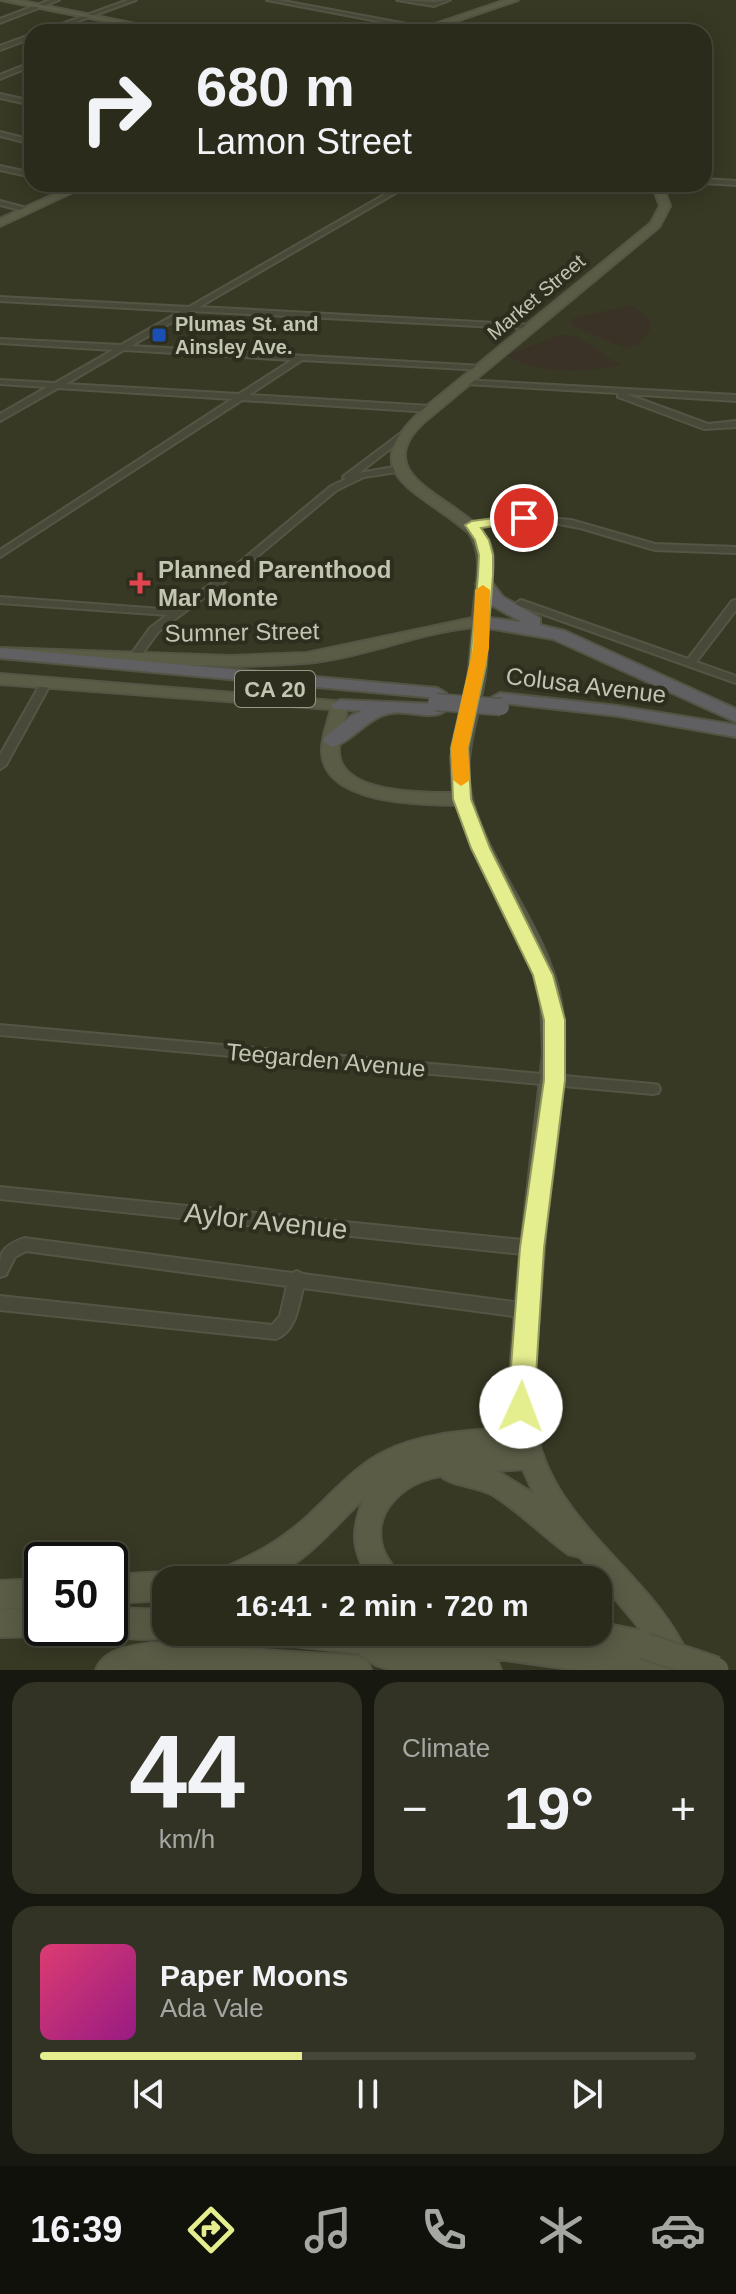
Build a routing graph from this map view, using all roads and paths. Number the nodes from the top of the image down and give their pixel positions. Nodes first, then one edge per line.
1 (5, 0) edge
2 (56, 0) edge
3 (133, 0) edge
4 (270, 0) edge
5 (400, 0) edge
6 (514, 0) edge
7 (286, 1) edge
8 (446, 1) edge
9 (39, 7) junction
10 (87, 16) junction
11 (0, 21) edge
12 (65, 24) edge
13 (127, 24) edge
14 (404, 24) edge
15 (438, 24) edge
16 (24, 39) edge
17 (0, 48) edge
18 (24, 67) edge
19 (0, 77) edge
20 (0, 96) edge
21 (24, 98) edge
22 (20, 100) junction
23 (24, 101) edge
24 (0, 134) edge
25 (24, 140) edge
26 (0, 168) edge
27 (24, 173) edge
28 (712, 182) edge
29 (736, 183) edge
30 (67, 192) edge
31 (394, 192) edge
32 (660, 192) edge
33 (0, 203) edge
34 (28, 210) junction
35 (0, 223) edge
36 (0, 299) edge
37 (189, 309) junction
38 (532, 327) junction
39 (0, 341) edge
40 (120, 347) junction
41 (300, 358) junction
42 (483, 368) junction
43 (0, 382) edge
44 (466, 382) junction
45 (56, 386) junction
46 (608, 391) junction
47 (241, 398) junction
48 (736, 398) edge
49 (431, 409) junction
50 (0, 418) edge
51 (736, 424) edge
52 (409, 430) junction
53 (400, 469) junction
54 (334, 488) junction
55 (472, 525) junction
56 (736, 550) edge
57 (0, 554) edge
58 (484, 584) junction
59 (0, 600) edge
60 (521, 603) dead end
61 (736, 603) edge
62 (176, 613) junction
63 (481, 622) junction
64 (559, 635) junction
65 (0, 653) edge
66 (135, 656) junction
67 (691, 662) junction
68 (0, 667) edge
69 (0, 679) edge
70 (736, 680) edge
71 (46, 683) junction
72 (266, 699) junction
73 (437, 702) junction
74 (340, 705) junction
75 (501, 706) junction
76 (393, 707) junction
77 (736, 716) edge
78 (736, 731) edge
79 (736, 740) edge
80 (332, 741) junction
81 (0, 765) edge
82 (462, 799) junction
83 (0, 1030) edge
84 (554, 1080) junction
85 (653, 1089) dead end
86 (0, 1193) edge
87 (532, 1248) junction
88 (0, 1270) edge
89 (297, 1278) junction
90 (0, 1303) edge
91 (528, 1311) junction
92 (528, 1448) junction
93 (437, 1466) junction
94 (603, 1562) junction
95 (263, 1566) edge
96 (377, 1566) edge
97 (152, 1587) edge
98 (128, 1588) edge
99 (24, 1594) edge
100 (0, 1595) edge
101 (24, 1622) edge
102 (0, 1623) edge
103 (128, 1623) edge
104 (152, 1624) edge
105 (612, 1643) edge
106 (379, 1646) edge
107 (605, 1646) edge
108 (110, 1670) edge
109 (357, 1670) edge
110 (487, 1670) edge
111 (674, 1670) edge
112 (683, 1670) edge
113 (716, 1670) edge

1 - 9 main road
2 - 9 street
3 - 10 street
4 - 7 street
5 - 8 street
6 - 15 main road
7 - 14 street
9 - 10 main road
9 - 11 street
10 - 12 street
10 - 13 main road
16 - 17 street
18 - 19 street
20 - 22 street
21 - 22 street
22 - 23 street
24 - 25 street
26 - 27 street
28 - 29 street
30 - 34 main road
31 - 37 street
32 - 38 main road, Market Street
33 - 34 street
34 - 35 main road
36 - 37 street
37 - 38 street
37 - 40 street
38 - 42 main road, Market Street
39 - 40 street
40 - 41 street
40 - 45 street
41 - 42 street
41 - 47 street
42 - 44 main road, Market Street
43 - 45 street
44 - 46 street
44 - 49 main road, Market Street
45 - 47 street
45 - 50 street
46 - 48 street
46 - 51 street
47 - 49 street
47 - 57 street
49 - 52 main road, Market Street
52 - 53 main road
52 - 54 street, Market Street
53 - 54 street, Market Street
53 - 55 main road
54 - 62 street, Market Street
55 - 56 street
55 - 58 main road
58 - 63 main road
58 - 64 highway
59 - 62 street
60 - 67 street
61 - 67 street
62 - 66 street, Market Street
63 - 64 highway
63 - 66 main road, Sumner Street
63 - 82 main road
64 - 77 highway
65 - 66 main road, Sumner Street
65 - 73 highway, CA 20
67 - 70 street
68 - 73 highway, CA 20
69 - 71 main road
71 - 72 main road
71 - 81 street
72 - 74 main road
72 - 80 main road
73 - 75 highway
73 - 76 highway
74 - 76 highway
74 - 80 main road
75 - 78 highway, Colusa Avenue
75 - 79 highway, Colusa Avenue
76 - 80 highway
80 - 82 main road
82 - 84 main road
83 - 84 street, Teegarden Avenue
84 - 85 street, Teegarden Avenue
84 - 87 main road
86 - 87 street, Aylor Avenue
87 - 91 main road
88 - 89 street
89 - 90 street
89 - 91 street
91 - 92 main road
92 - 93 main road
92 - 94 main road
92 - 95 main road
93 - 94 main road
93 - 96 main road
94 - 112 main road
97 - 98 main road
99 - 100 main road
101 - 102 main road
103 - 104 main road
105 - 113 main road, bridge
106 - 110 main road
107 - 111 main road
108 - 109 main road

